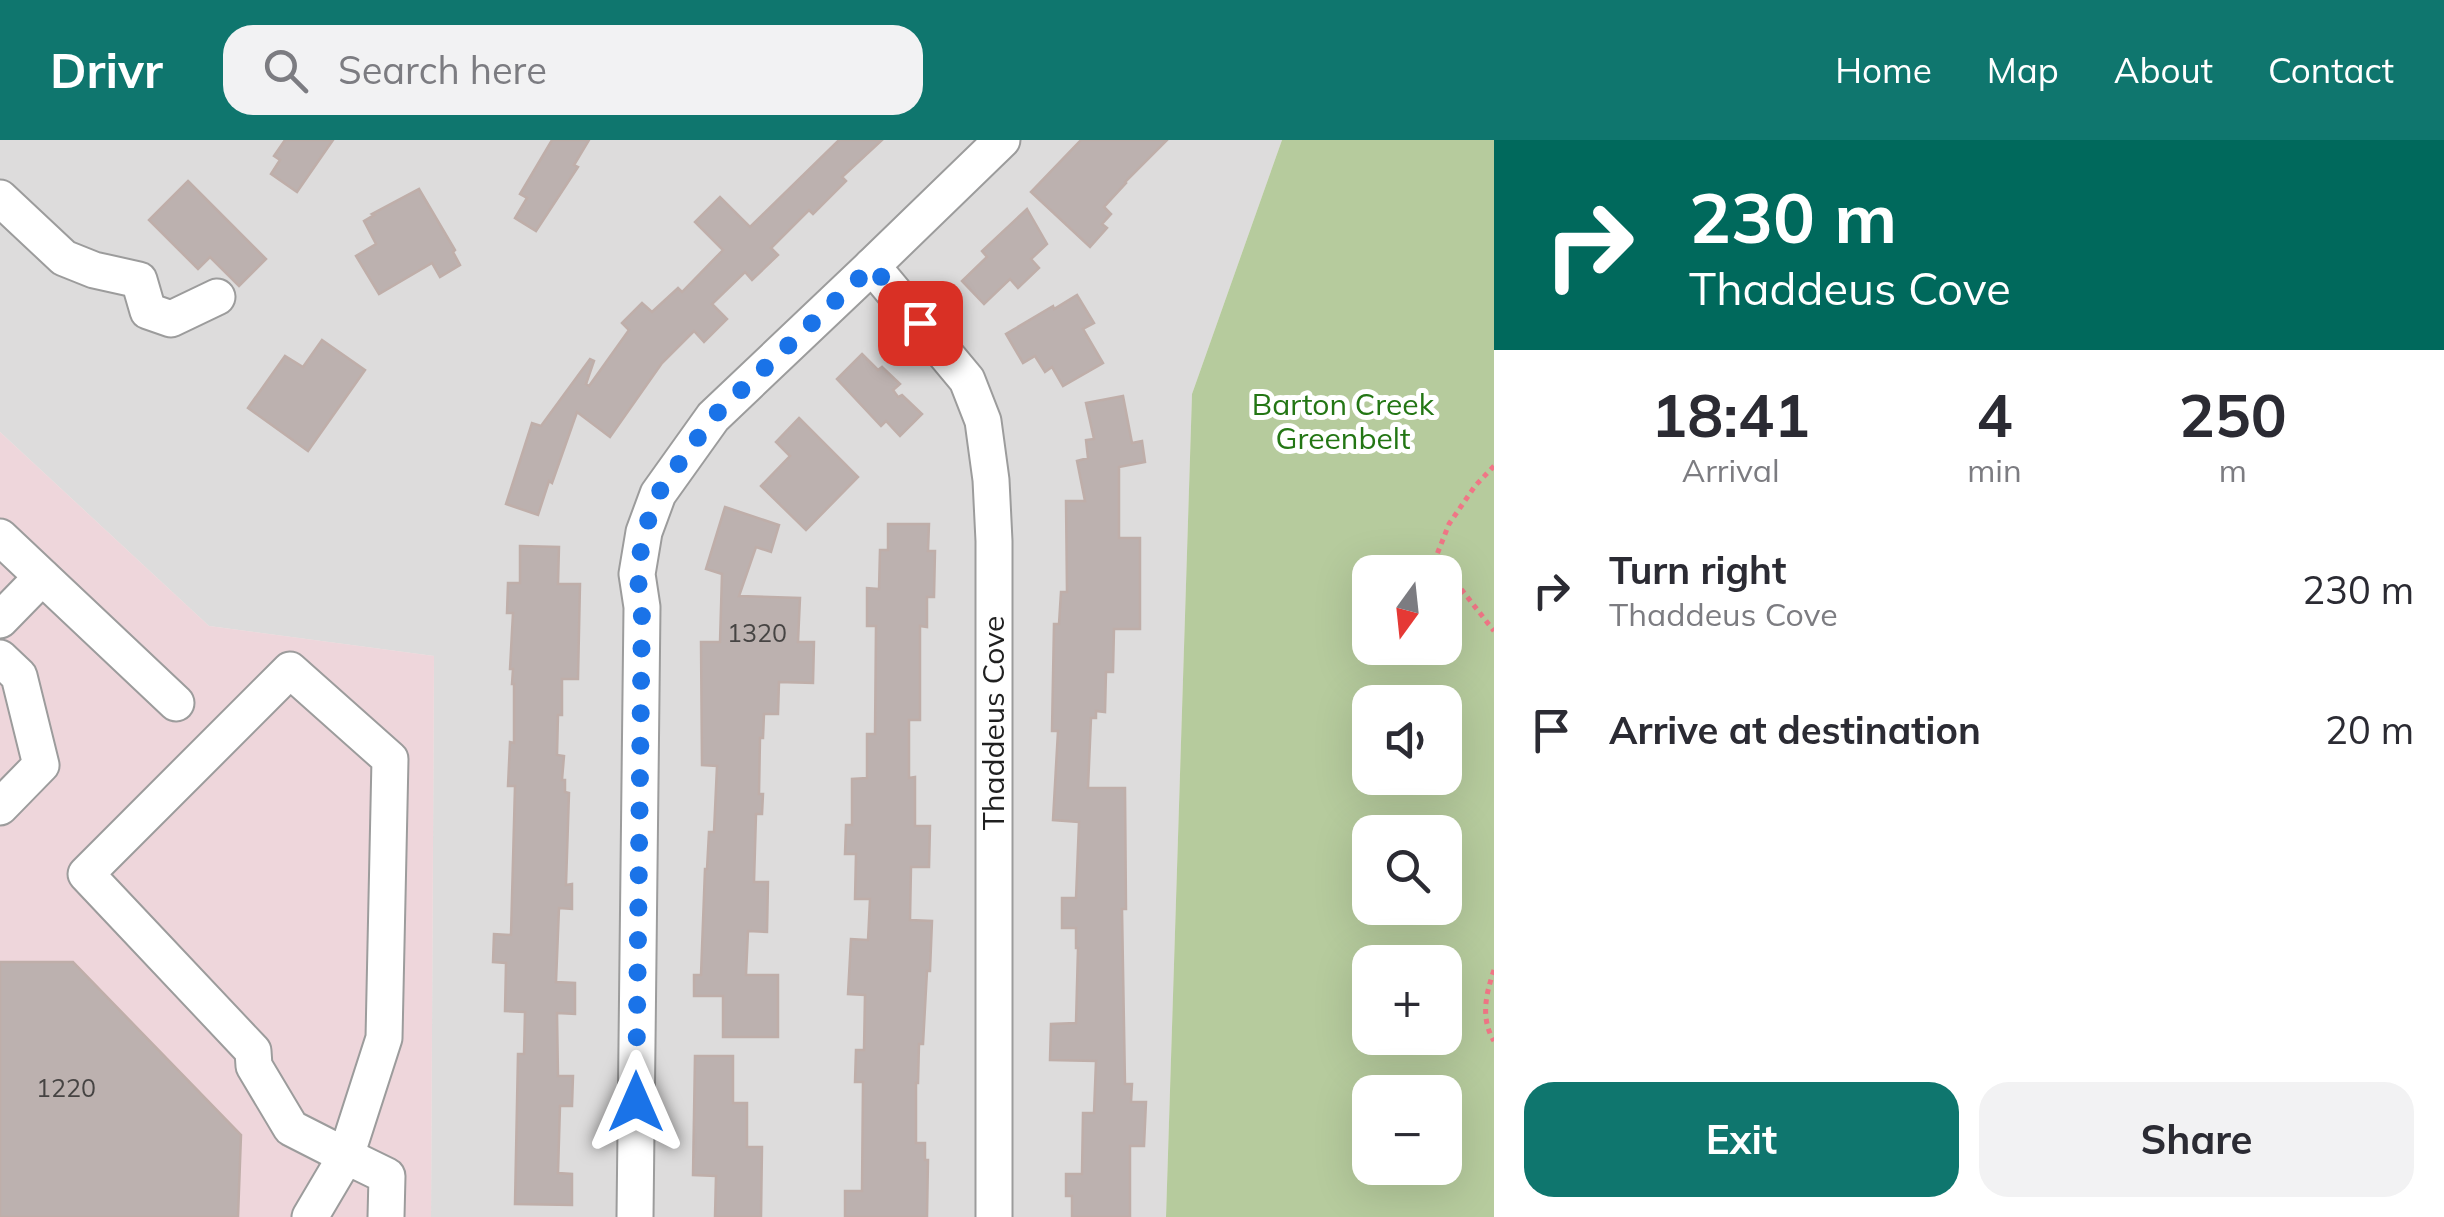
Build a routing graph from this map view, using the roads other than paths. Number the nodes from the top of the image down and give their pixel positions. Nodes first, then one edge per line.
1 (997, 142) edge
2 (0, 198) edge
3 (872, 266) junction
4 (217, 297) dead end
5 (0, 537) edge
6 (42, 576) junction
7 (0, 620) edge
8 (0, 658) edge
9 (176, 703) dead end
10 (0, 808) edge
11 (346, 1156) junction
12 (310, 1217) edge
13 (386, 1217) edge
14 (635, 1217) edge
15 (994, 1217) edge

1 - 3 street
2 - 4 street
3 - 14 street
3 - 15 street, Thaddeus Cove
5 - 6 street
6 - 7 street
6 - 9 street
8 - 10 street
11 - 11 street
11 - 12 street
11 - 13 street

